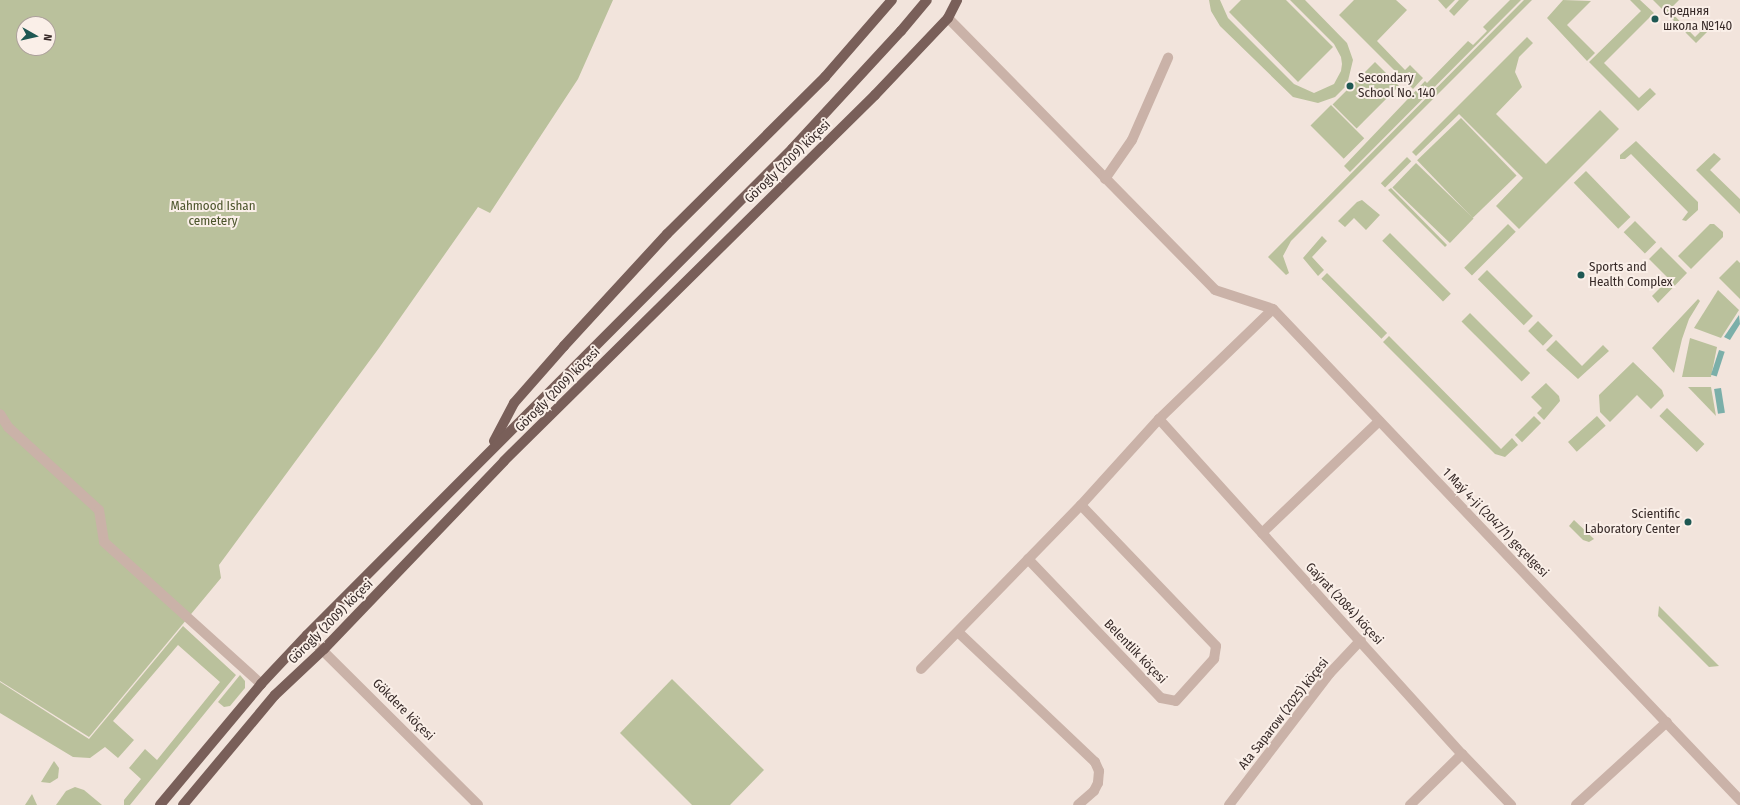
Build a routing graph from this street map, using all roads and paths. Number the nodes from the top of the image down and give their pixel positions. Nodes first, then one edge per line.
1 (892, 0) edge
2 (926, 0) edge
3 (957, 0) edge
4 (948, 18) junction
5 (1168, 58) dead end
6 (1106, 179) junction
7 (1273, 309) junction
8 (0, 414) edge
9 (1159, 419) junction
10 (1379, 421) junction
11 (489, 451) junction
12 (1081, 505) junction
13 (1262, 533) junction
14 (1028, 559) junction
15 (958, 632) junction
16 (307, 635) junction
17 (1361, 640) junction
18 (324, 649) junction
19 (922, 669) dead end
20 (262, 684) junction
21 (1667, 722) junction
22 (1462, 754) junction
23 (1740, 800) edge
24 (160, 805) edge
25 (183, 805) edge
26 (478, 805) edge
27 (1078, 805) edge
28 (1229, 805) edge
29 (1410, 805) edge
30 (1511, 805) edge
31 (1576, 805) edge

1 - 11 main road
2 - 11 main road, Görogly (2009) köçesi
3 - 4 main road, Görogly (2009) köçesi
4 - 6 street
4 - 18 main road, Görogly (2009) köçesi
5 - 6 street
6 - 7 street, 1 Maý 4-ji (2047/1) geçelgesi
7 - 9 street
7 - 10 street, 1 Maý 4-ji (2047/1) geçelgesi
8 - 20 street
9 - 12 street
9 - 13 street, Gaýrat (2084) köçesi
10 - 13 street
10 - 21 street, 1 Maý 4-ji (2047/1) geçelgesi
11 - 16 main road, Görogly (2009) köçesi
12 - 14 street
12 - 14 street, Belentlik köçesi
13 - 17 street, Gaýrat (2084) köçesi
14 - 15 street
15 - 19 street
15 - 27 street
16 - 18 street, Gökdere köçesi
16 - 20 main road, Görogly (2009) köçesi
17 - 22 street, Gaýrat (2084) köçesi
17 - 28 street, Ata Saparow (2025) köçesi
18 - 25 main road, Görogly (2009) köçesi
18 - 26 street, Gökdere köçesi
20 - 24 main road, Görogly (2009) köçesi
21 - 23 street, 1 Maý 4-ji (2047/1) geçelgesi
21 - 31 street
22 - 29 street
22 - 30 street, Gaýrat (2084) köçesi

